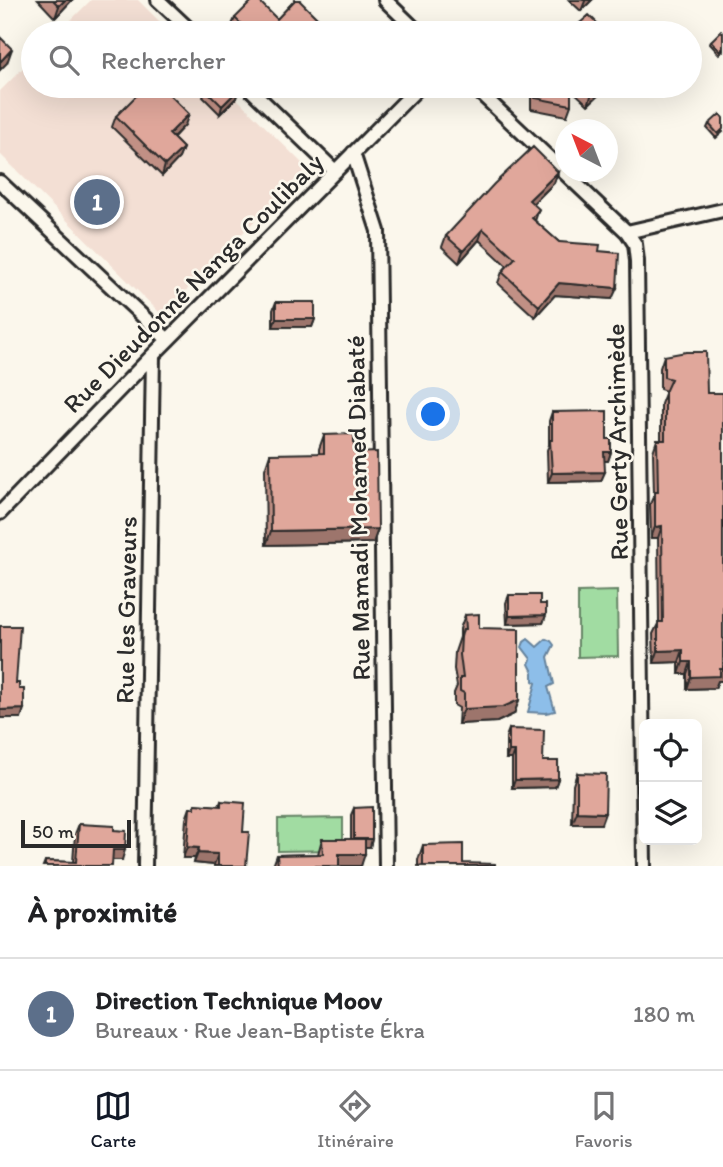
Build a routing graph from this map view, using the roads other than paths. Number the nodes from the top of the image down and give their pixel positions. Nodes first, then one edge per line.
1 (158, 0) edge
2 (385, 0) edge
3 (180, 21) edge
4 (407, 21) edge
5 (259, 98) edge
6 (408, 98) edge
7 (486, 98) edge
8 (354, 153) junction
9 (335, 171) junction
10 (0, 182) edge
11 (723, 211) edge
12 (627, 232) junction
13 (168, 340) junction
14 (153, 355) junction
15 (0, 513) edge
16 (145, 866) edge
17 (386, 866) edge
18 (644, 866) edge

1 - 3 street
2 - 4 street
5 - 9 street
6 - 8 street, Rue Dieudonné Nanga Coulibaly
7 - 12 street, Rue Gerty Archimède
8 - 9 street, Rue Dieudonné Nanga Coulibaly
8 - 17 street, Rue Mamadi Mohamed Diabaté
9 - 13 street, Rue Dieudonné Nanga Coulibaly
10 - 13 street
11 - 12 street
12 - 18 street, Rue Gerty Archimède
13 - 14 street, Rue Dieudonné Nanga Coulibaly
14 - 15 street, Rue Dieudonné Nanga Coulibaly
14 - 16 street, Rue les Graveurs

